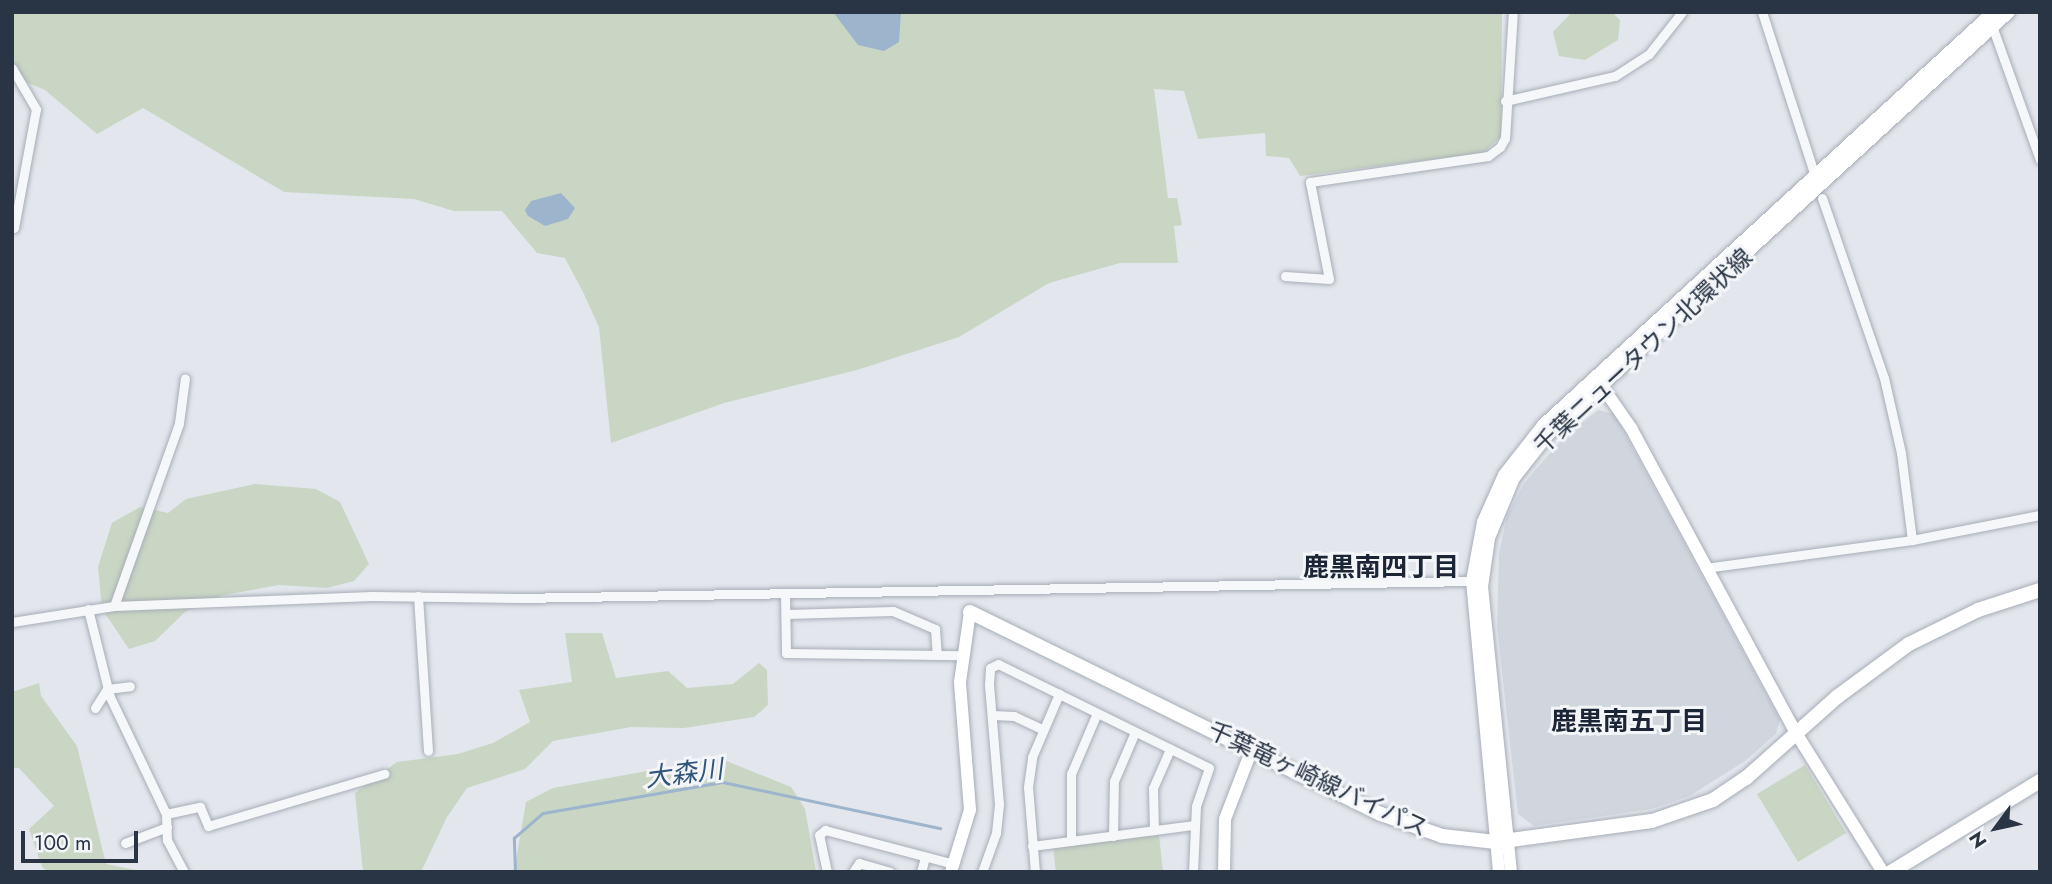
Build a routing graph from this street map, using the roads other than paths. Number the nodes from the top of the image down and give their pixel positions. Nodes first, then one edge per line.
1 (1513, 12) edge
2 (1682, 12) edge
3 (1762, 12) edge
4 (2009, 12) edge
5 (1990, 17) edge
6 (12, 68) edge
7 (1504, 101) junction
8 (2040, 160) edge
9 (1815, 176) junction
10 (1822, 198) dead end
11 (14, 228) dead end
12 (1285, 276) dead end
13 (186, 378) dead end
14 (1599, 381) junction
15 (2040, 514) edge
16 (1912, 540) junction
17 (1705, 568) junction
18 (1472, 581) junction
19 (2040, 590) edge
20 (785, 594) junction
21 (418, 596) junction
22 (114, 606) junction
23 (88, 609) junction
24 (970, 612) joint
25 (786, 614) junction
26 (12, 622) edge
27 (937, 655) junction
28 (962, 655) junction
29 (130, 686) dead end
30 (107, 689) junction
31 (1059, 694) junction
32 (95, 708) dead end
33 (1097, 713) junction
34 (993, 715) junction
35 (1042, 729) junction
36 (1135, 732) junction
37 (1797, 733) junction
38 (1170, 749) junction
39 (1252, 749) junction
40 (428, 751) dead end
41 (384, 774) dead end
42 (2040, 781) edge
43 (166, 814) junction
44 (1193, 825) junction
45 (167, 827) junction
46 (1154, 831) junction
47 (1113, 836) junction
48 (1072, 841) junction
49 (1502, 842) junction
50 (125, 843) dead end
51 (1032, 846) junction
52 (925, 857) junction
53 (953, 868) edge
54 (184, 872) edge
55 (827, 872) edge
56 (853, 872) edge
57 (890, 872) edge
58 (921, 872) edge
59 (982, 872) edge
60 (1035, 872) edge
61 (1193, 872) edge
62 (1224, 872) edge
63 (1499, 872) edge
64 (1511, 872) edge
65 (1883, 872) edge
66 (1891, 872) edge

1 - 7 street
2 - 7 street
3 - 9 street
4 - 5 main road, 千葉ニュータウン北環状線
5 - 8 street
5 - 9 main road, 千葉ニュータウン北環状線
5 - 14 main road, 千葉ニュータウン北環状線
6 - 11 street
7 - 12 street
9 - 14 main road, 千葉ニュータウン北環状線
10 - 16 street
13 - 22 street
14 - 17 main road
14 - 18 main road, 千葉ニュータウン北環状線
14 - 49 main road, 千葉ニュータウン北環状線
15 - 16 street
16 - 17 street
17 - 37 main road
18 - 20 street
18 - 49 main road, 千葉ニュータウン北環状線
19 - 37 main road, 千葉竜ヶ崎線バイパス
20 - 21 street
20 - 25 street
21 - 22 street
21 - 40 street
22 - 23 street
23 - 26 street
23 - 30 street
24 - 28 main road
24 - 39 main road, 千葉竜ヶ崎線バイパス
25 - 27 street
25 - 27 street
27 - 28 street
28 - 53 main road
29 - 30 street
30 - 32 street
30 - 43 street
31 - 33 street
31 - 34 street
31 - 35 street
33 - 36 street
33 - 48 street
34 - 35 street
34 - 59 street
35 - 51 street
36 - 38 street
36 - 47 street
37 - 49 main road, 千葉竜ヶ崎線バイパス
37 - 65 main road
38 - 44 street
38 - 46 street
39 - 49 main road, 千葉竜ヶ崎線バイパス
39 - 62 main road
41 - 43 street
42 - 66 main road
43 - 45 street
44 - 46 street
44 - 61 street
45 - 50 street
45 - 54 street
46 - 47 street
47 - 48 street
48 - 51 street
49 - 63 main road, 千葉ニュータウン北環状線
49 - 64 main road, 千葉ニュータウン北環状線
51 - 60 street
52 - 53 street
52 - 55 street
52 - 58 street
56 - 57 street

